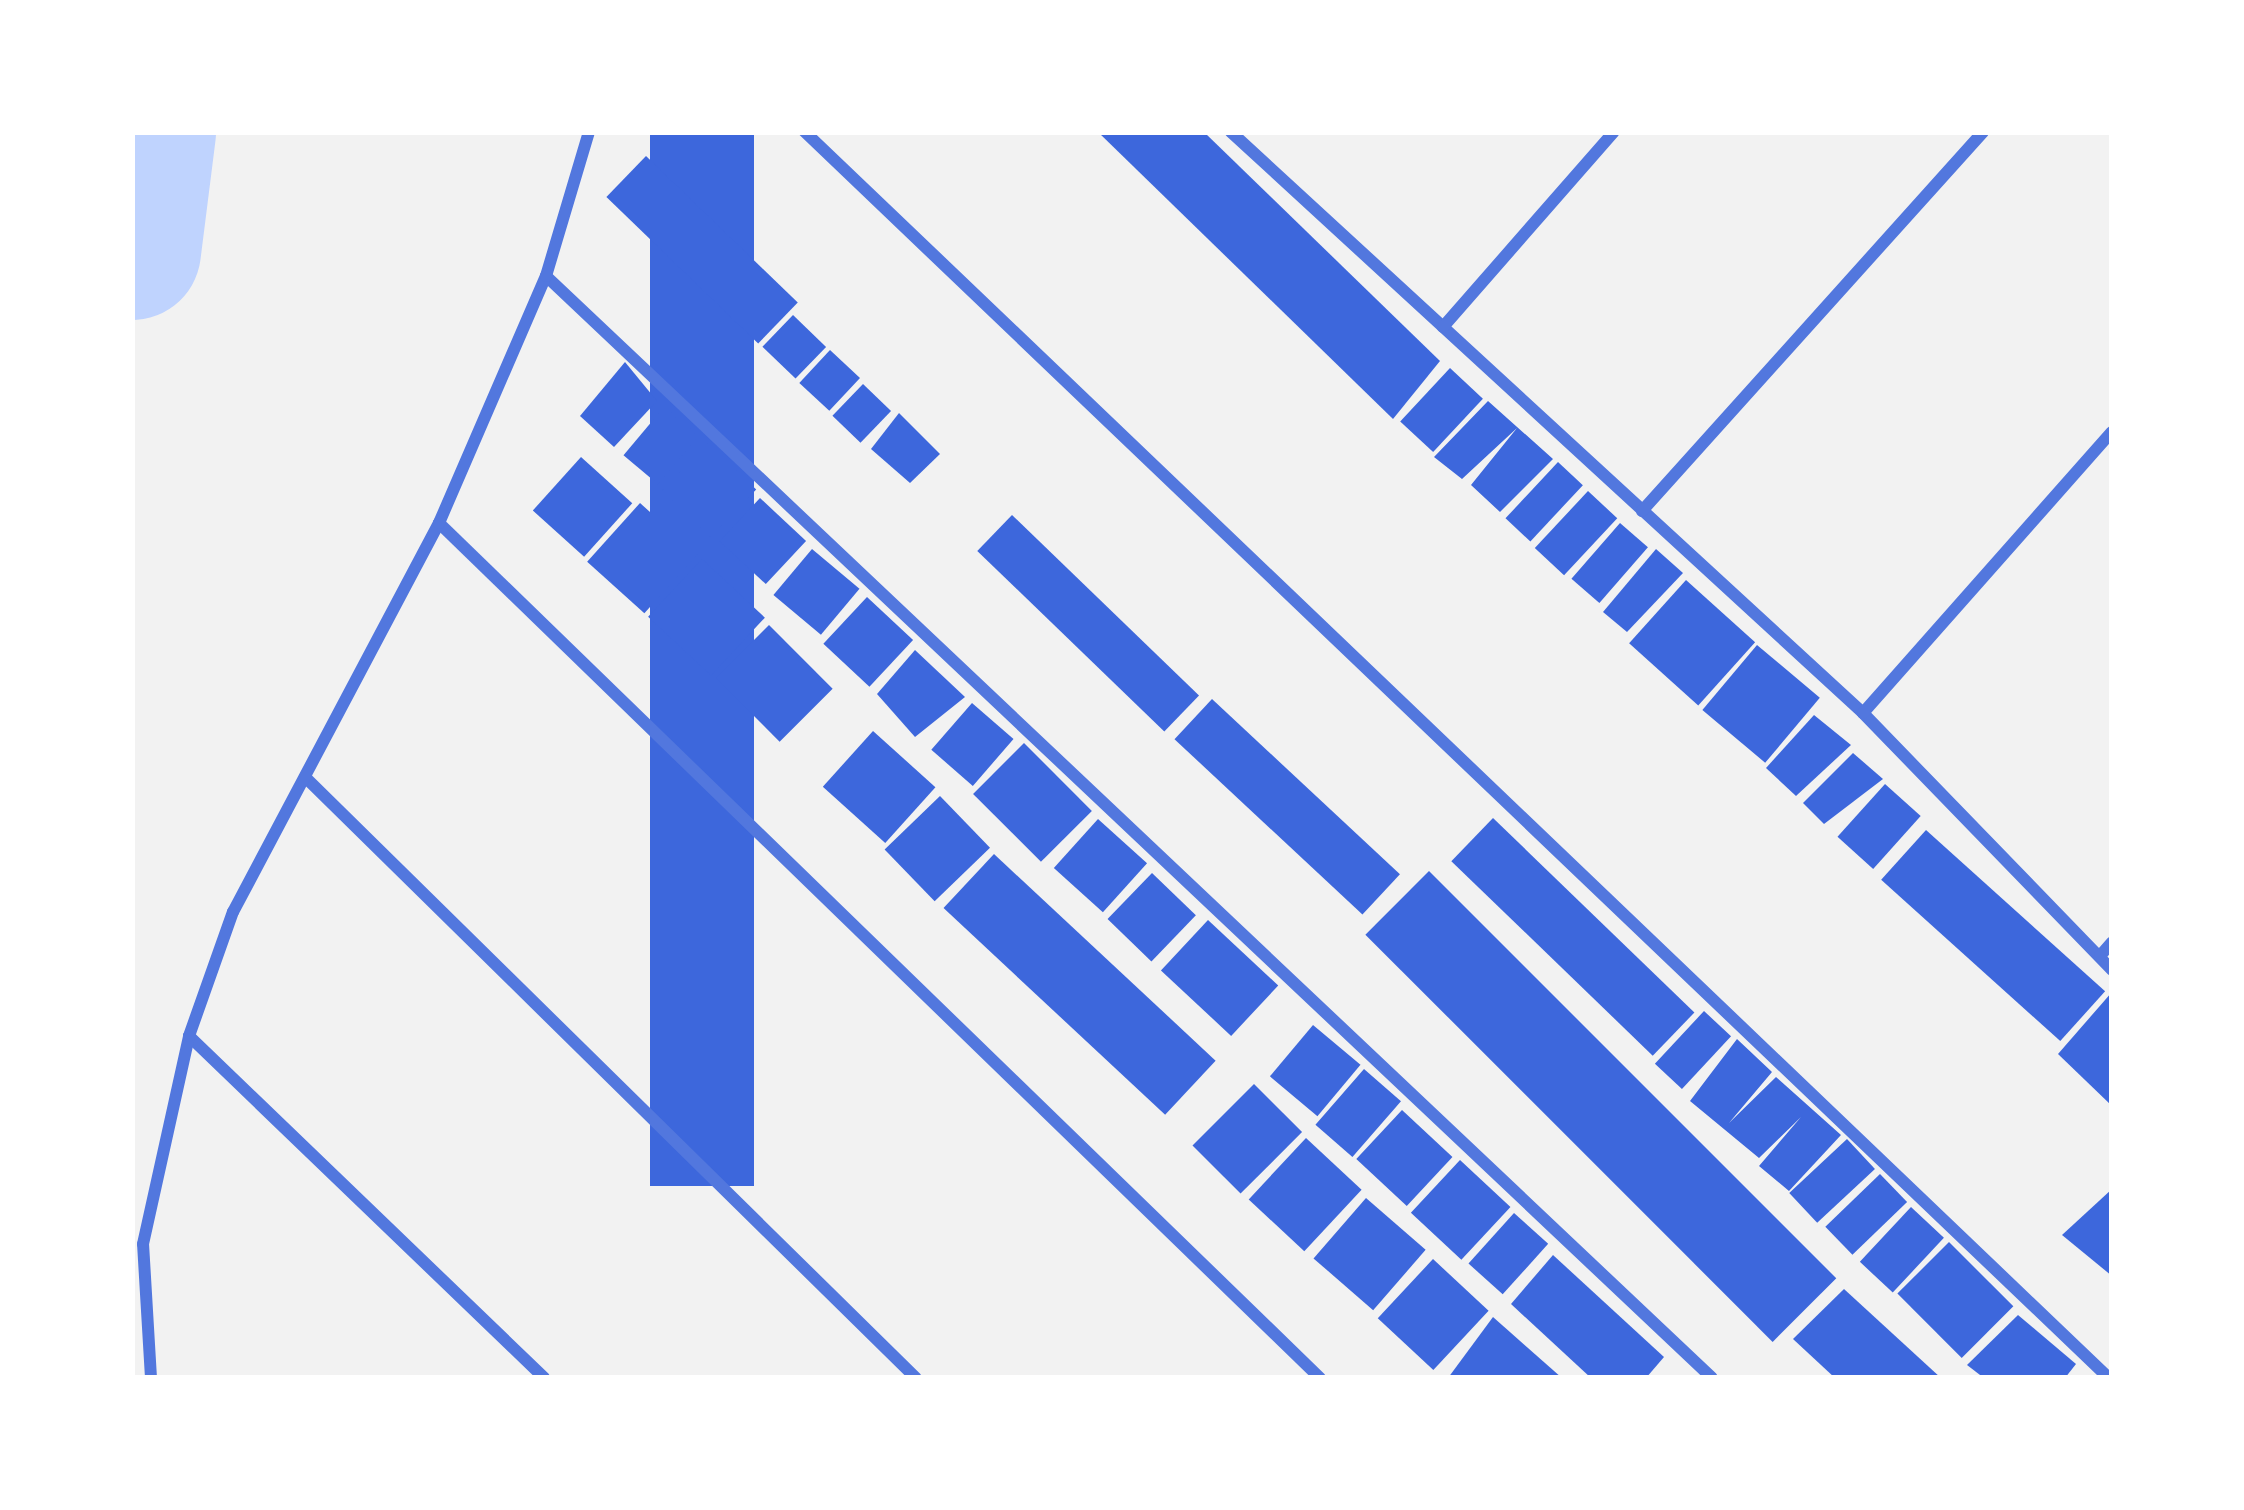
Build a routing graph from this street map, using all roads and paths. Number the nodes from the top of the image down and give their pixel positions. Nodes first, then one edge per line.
1 (589, 132) edge
2 (805, 132) edge
3 (1615, 132) edge
4 (1983, 132) edge
5 (1239, 135) edge
6 (546, 276) junction
7 (1443, 327) junction
8 (2112, 432) edge
9 (1642, 511) junction
10 (439, 523) junction
11 (1863, 713) junction
12 (305, 777) junction
13 (2112, 942) edge
14 (2099, 956) junction
15 (2112, 970) edge
16 (189, 1036) junction
17 (151, 1378) edge
18 (544, 1378) edge
19 (916, 1378) edge
20 (1319, 1378) edge
21 (1712, 1378) edge
22 (2109, 1378) edge

1 - 6 street
2 - 22 street
3 - 7 street
4 - 9 street
5 - 7 street
6 - 10 street
6 - 21 street
7 - 9 street
8 - 11 street
9 - 11 street
10 - 12 street
10 - 20 street
11 - 14 street
12 - 16 street
12 - 19 street
13 - 14 street
14 - 15 street
16 - 17 street
16 - 18 street

